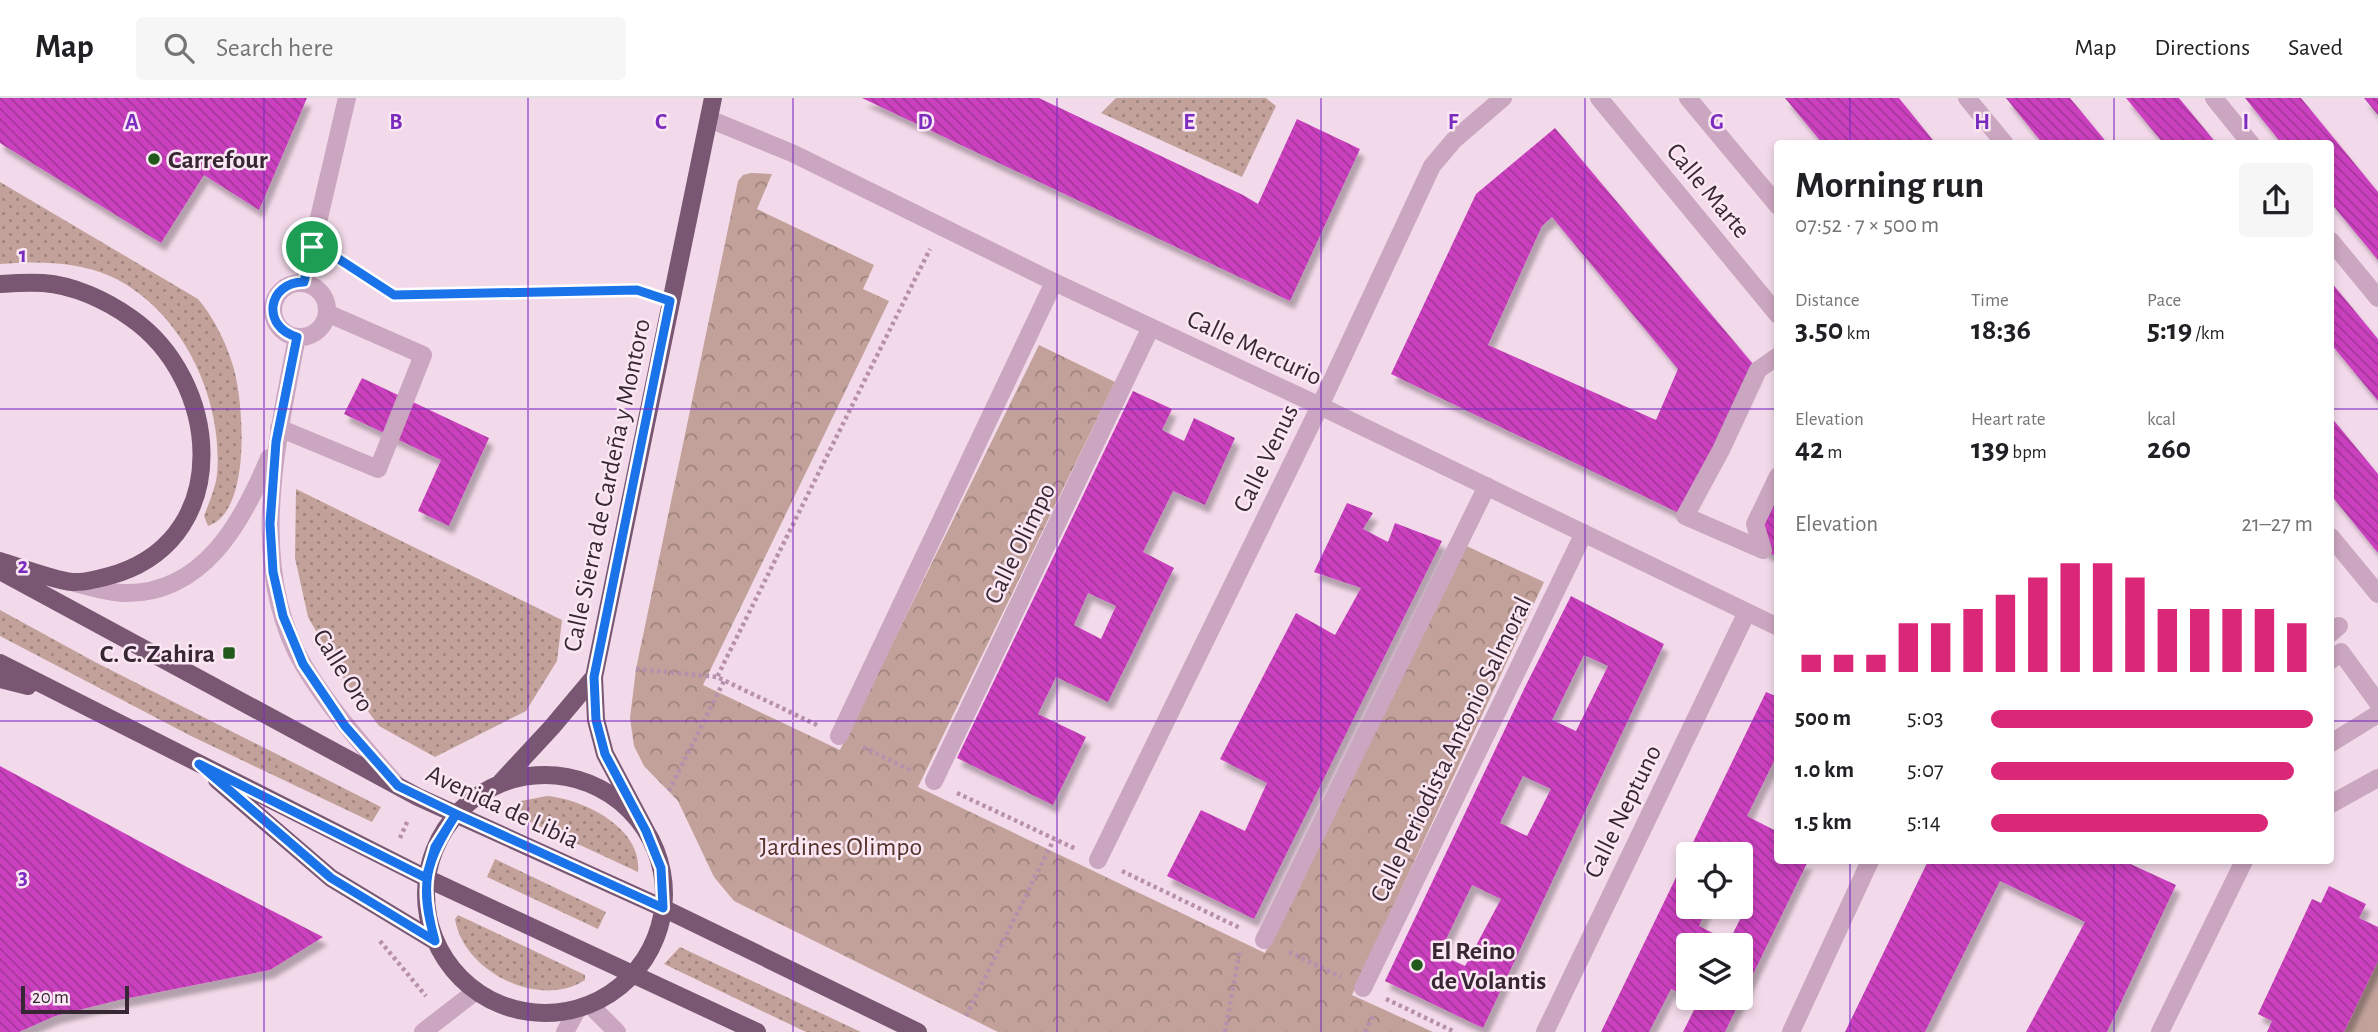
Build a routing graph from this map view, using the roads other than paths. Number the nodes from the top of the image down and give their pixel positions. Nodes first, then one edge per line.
1 (347, 98) edge
2 (713, 98) edge
3 (1503, 98) edge
4 (1599, 98) edge
5 (1688, 98) edge
6 (1967, 98) edge
7 (2214, 98) edge
8 (709, 119) junction
9 (2002, 140) edge
10 (2248, 140) edge
11 (1774, 201) edge
12 (2334, 245) edge
13 (304, 282) junction
14 (1054, 282) junction
15 (0, 284) edge
16 (2378, 298) edge
17 (1774, 310) edge
18 (327, 313) junction
19 (1151, 327) junction
20 (297, 337) junction
21 (1774, 359) edge
22 (1320, 406) junction
23 (278, 435) junction
24 (1774, 484) edge
25 (1486, 486) junction
26 (1584, 533) junction
27 (2334, 541) edge
28 (0, 561) edge
29 (0, 571) edge
30 (73, 582) junction
31 (2378, 594) edge
32 (1747, 612) junction
33 (1774, 625) edge
34 (2334, 658) edge
35 (0, 663) edge
36 (594, 677) junction
37 (0, 679) edge
38 (58, 694) junction
39 (2378, 703) edge
40 (2378, 714) edge
41 (839, 736) dead end
42 (2334, 741) edge
43 (199, 764) junction
44 (2378, 778) edge
45 (500, 782) junction
46 (934, 782) dead end
47 (398, 786) junction
48 (2334, 802) edge
49 (456, 814) junction
50 (646, 831) junction
51 (1098, 860) dead end
52 (1869, 864) edge
53 (2243, 864) edge
54 (426, 878) junction
55 (663, 908) junction
56 (1264, 940) road end
57 (435, 941) junction
58 (633, 974) junction
59 (1363, 988) road end
60 (476, 991) junction
61 (583, 1007) junction
62 (422, 1032) edge
63 (565, 1032) edge
64 (617, 1032) edge
65 (757, 1032) edge
66 (918, 1032) edge
67 (1545, 1032) edge
68 (1791, 1032) edge
69 (2160, 1032) edge

1 - 13 street
2 - 8 main road, Calle Sierra de Cardeña y Montoro
3 - 22 street, Calle Venus
4 - 17 street, Calle Marte
5 - 11 street, Calle Marte
6 - 9 street
7 - 10 street
8 - 14 street, Calle Mercurio
8 - 36 main road, Calle Sierra de Cardeña y Montoro
12 - 16 street
13 - 18 street
13 - 20 street
14 - 19 street, Calle Mercurio
14 - 41 street
15 - 30 main road
18 - 20 street
18 - 23 street
19 - 22 street, Calle Mercurio
19 - 46 street, Calle Olimpo
20 - 23 street, Calle Oro
21 - 24 street
22 - 25 street, Calle Mercurio
22 - 51 street, Calle Venus
23 - 30 street, Calle Oro
23 - 47 street, Calle Oro
25 - 26 street, Calle Mercurio
25 - 56 street
26 - 32 street, Calle Mercurio
26 - 59 street, Calle Periodista Antonio Salmoral
27 - 31 street
28 - 30 main road
29 - 47 main road, Avenida de Libia
32 - 33 street, Calle Mercurio
32 - 67 street, Calle Neptuno
34 - 39 street
35 - 38 main road
36 - 45 main road, Calle Sierra de Cardeña y Montoro
36 - 50 main road, Calle Sierra de Cardeña y Montoro
37 - 38 main road
38 - 43 main road
40 - 42 street
43 - 54 main road
43 - 57 main road
44 - 48 street
45 - 49 main road
45 - 50 main road
47 - 49 main road, Avenida de Libia
49 - 54 main road
49 - 55 main road, Avenida de Libia
50 - 55 main road
52 - 68 street
53 - 69 street
54 - 57 main road
54 - 58 main road
55 - 58 main road
55 - 66 main road, Avenida de Libia
57 - 60 main road
58 - 61 main road
58 - 65 main road
60 - 61 main road
60 - 62 street
61 - 63 street
61 - 64 street

